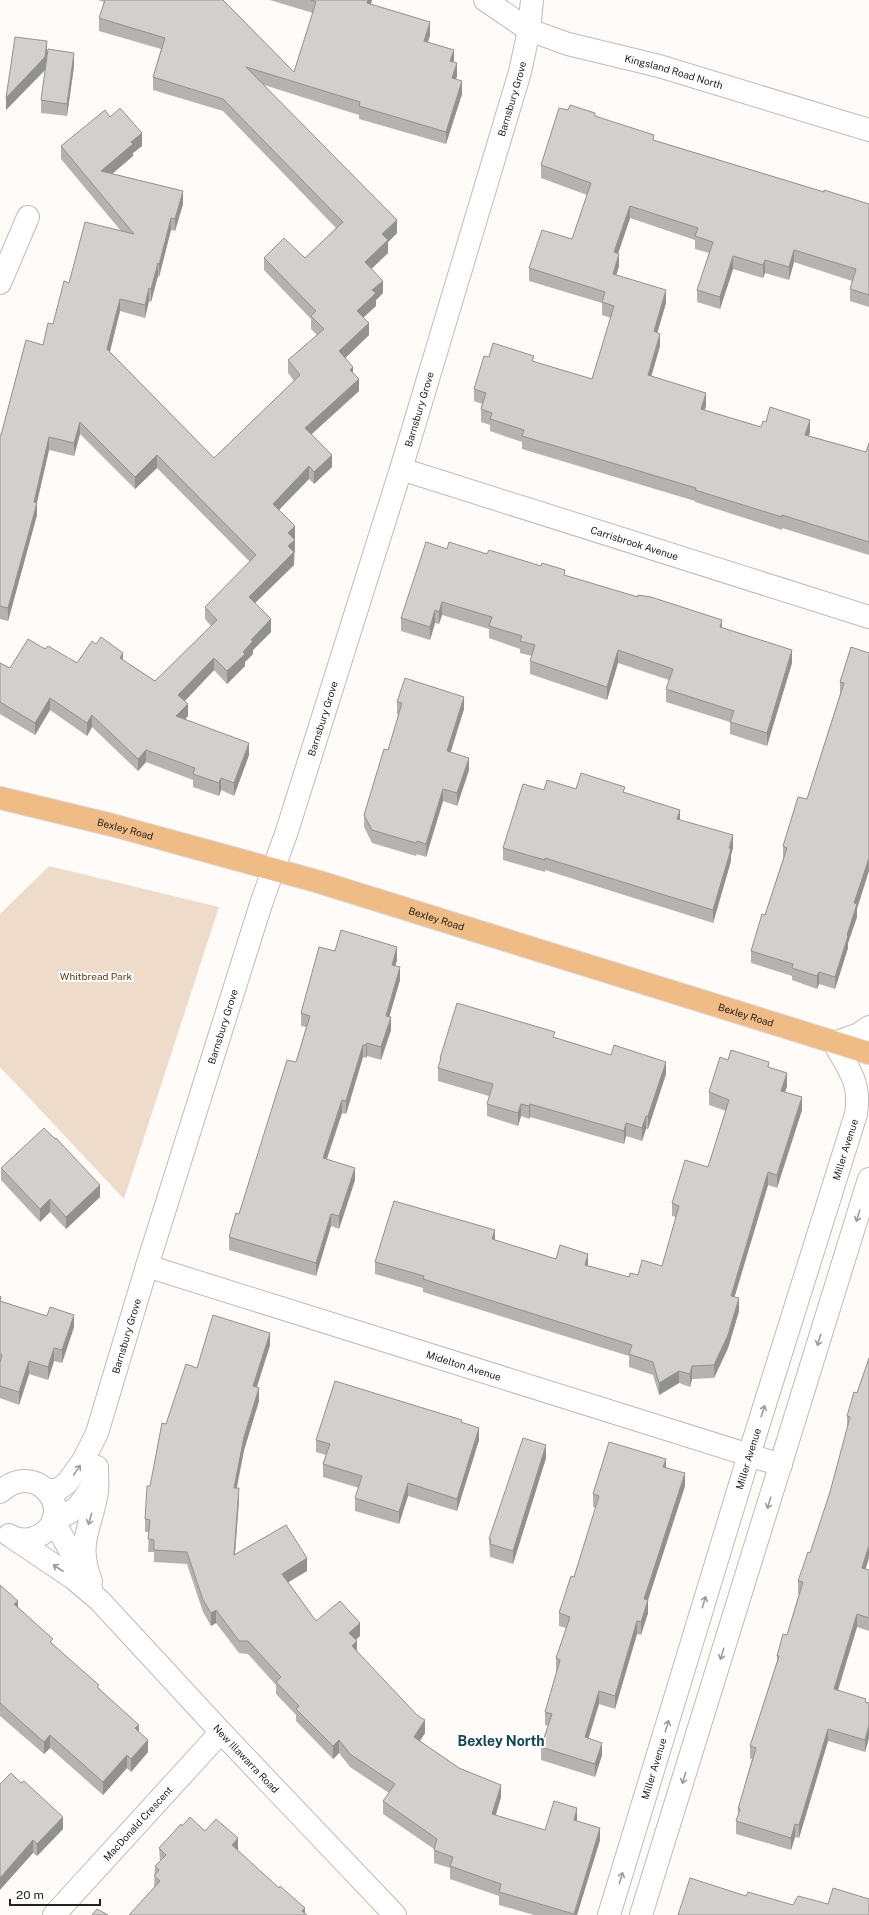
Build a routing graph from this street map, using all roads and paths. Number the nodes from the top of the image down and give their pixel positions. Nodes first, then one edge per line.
1 (485, 0) edge
2 (532, 0) edge
3 (529, 30) junction
4 (869, 130) edge
5 (28, 217) dead end
6 (0, 283) edge
7 (401, 469) junction
8 (869, 617) edge
9 (0, 798) edge
10 (274, 869) junction
11 (869, 1027) edge
12 (834, 1043) junction
13 (869, 1053) edge
14 (869, 1179) edge
15 (147, 1266) junction
16 (97, 1433) junction
17 (749, 1455) junction
18 (781, 1466) junction
19 (97, 1467) junction
20 (0, 1470) edge
21 (40, 1486) junction
22 (0, 1492) edge
23 (54, 1518) junction
24 (6, 1532) edge
25 (100, 1601) junction
26 (221, 1732) junction
27 (54, 1915) edge
28 (395, 1915) edge
29 (610, 1915) edge
30 (641, 1915) edge

1 - 3 street, Kingsland Road North
2 - 3 street, Barnsbury Grove
3 - 4 street, Kingsland Road North
3 - 7 street, Barnsbury Grove
5 - 6 street
7 - 8 street, Carrisbrook Avenue
7 - 10 street, Barnsbury Grove
9 - 10 main road, Bexley Road
10 - 12 main road, Bexley Road
10 - 15 street, Barnsbury Grove
11 - 12 street
12 - 13 main road, Bexley Road
17 -> 12 street, Miller Avenue
14 -> 18 street
15 - 16 street, Barnsbury Grove
15 - 17 street, Midelton Avenue
16 - 19 street, Barnsbury Grove
21 -> 16 street, Barnsbury Grove
17 - 18 street, Midelton Avenue
29 -> 17 street, Miller Avenue
18 -> 30 street
19 - 23 street, Barnsbury Grove
19 -> 25 street
20 - 21 street
21 - 22 street, Barnsbury Grove
21 - 23 street
23 - 24 street
23 - 25 street, New Illawarra Road
25 -> 24 street, New Illawarra Road
25 - 26 street, New Illawarra Road
26 - 27 street, MacDonald Crescent
26 - 28 street, New Illawarra Road

